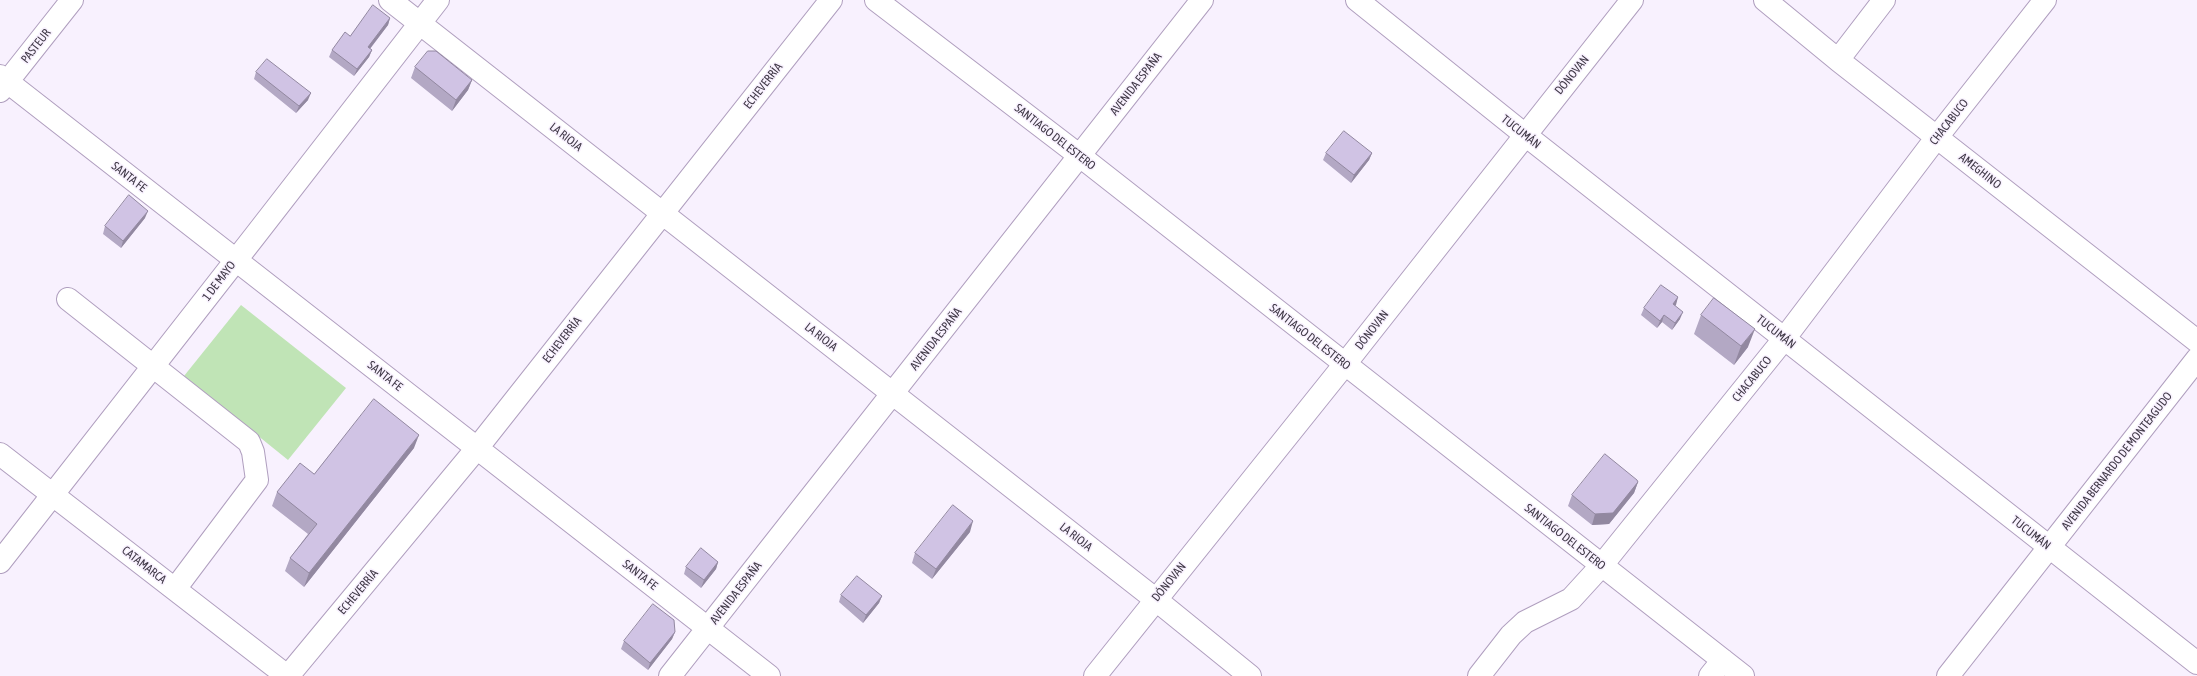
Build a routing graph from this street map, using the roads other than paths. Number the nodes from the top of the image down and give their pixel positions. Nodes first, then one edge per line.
1 (72, 0) edge
2 (390, 0) edge
3 (438, 0) edge
4 (831, 0) edge
5 (876, 0) edge
6 (1202, 0) edge
7 (1357, 0) edge
8 (1632, 0) edge
9 (1764, 0) edge
10 (1884, 0) edge
11 (2045, 0) edge
12 (420, 24) junction
13 (1838, 60) junction
14 (2, 83) edge
15 (1524, 134) junction
16 (1937, 137) junction
17 (1080, 156) junction
18 (662, 213) junction
19 (235, 260) junction
20 (68, 299) dead end
21 (1784, 339) junction
22 (2197, 341) edge
23 (2197, 359) edge
24 (1345, 364) junction
25 (154, 367) junction
26 (893, 394) junction
27 (478, 447) junction
28 (0, 454) edge
29 (53, 494) junction
30 (2049, 547) junction
31 (0, 562) edge
32 (1602, 566) junction
33 (175, 589) junction
34 (1155, 600) junction
35 (708, 628) junction
36 (2197, 663) edge
37 (1717, 668) edge
38 (288, 676) edge
39 (670, 676) edge
40 (769, 676) edge
41 (1095, 676) edge
42 (1250, 676) edge
43 (1479, 676) edge
44 (1743, 676) edge
45 (1948, 676) edge

1 - 14 street, PASTEUR
2 - 12 street, LA RIOJA
3 - 12 street, 1 DE MAYO
4 - 18 street, ECHEVERRÍA
5 - 17 street, SANTIAGO DEL ESTERO
6 - 17 street, AVENIDA ESPAÑA
7 - 15 street, TUCUMÁN
8 - 15 street, DÓNOVAN
9 - 13 street, AMEGHINO
10 - 13 street
11 - 16 street, CHACABUCO
12 - 18 street, LA RIOJA
12 - 19 street, 1 DE MAYO
13 - 16 street, AMEGHINO
14 - 19 street, SANTA FE
15 - 21 street, TUCUMÁN
15 - 24 street, DÓNOVAN
16 - 21 street, CHACABUCO
16 - 22 street, AMEGHINO
17 - 24 street, SANTIAGO DEL ESTERO
17 - 26 street, AVENIDA ESPAÑA
18 - 26 street, LA RIOJA
18 - 27 street, ECHEVERRÍA
19 - 25 street, 1 DE MAYO
19 - 27 street, SANTA FE
20 - 25 street
21 - 30 street, TUCUMÁN
21 - 32 street, CHACABUCO
23 - 30 street, AVENIDA BERNARDO DE MONTEAGUDO
24 - 32 street, SANTIAGO DEL ESTERO
24 - 34 street, DÓNOVAN
25 - 29 street, 1 DE MAYO
25 - 33 street
26 - 34 street, LA RIOJA
26 - 35 street, AVENIDA ESPAÑA
27 - 35 street, SANTA FE
27 - 38 street, ECHEVERRÍA
28 - 29 street, CATAMARCA
29 - 31 street, 1 DE MAYO
29 - 33 street, CATAMARCA
30 - 36 street, TUCUMÁN
30 - 45 street, AVENIDA BERNARDO DE MONTEAGUDO
32 - 37 street, SANTIAGO DEL ESTERO
32 - 43 street, CHACABUCO
33 - 38 street, CATAMARCA
34 - 41 street, DÓNOVAN
34 - 42 street, LA RIOJA
35 - 39 street, AVENIDA ESPAÑA
35 - 40 street, SANTA FE
37 - 44 street, SANTIAGO DEL ESTERO

